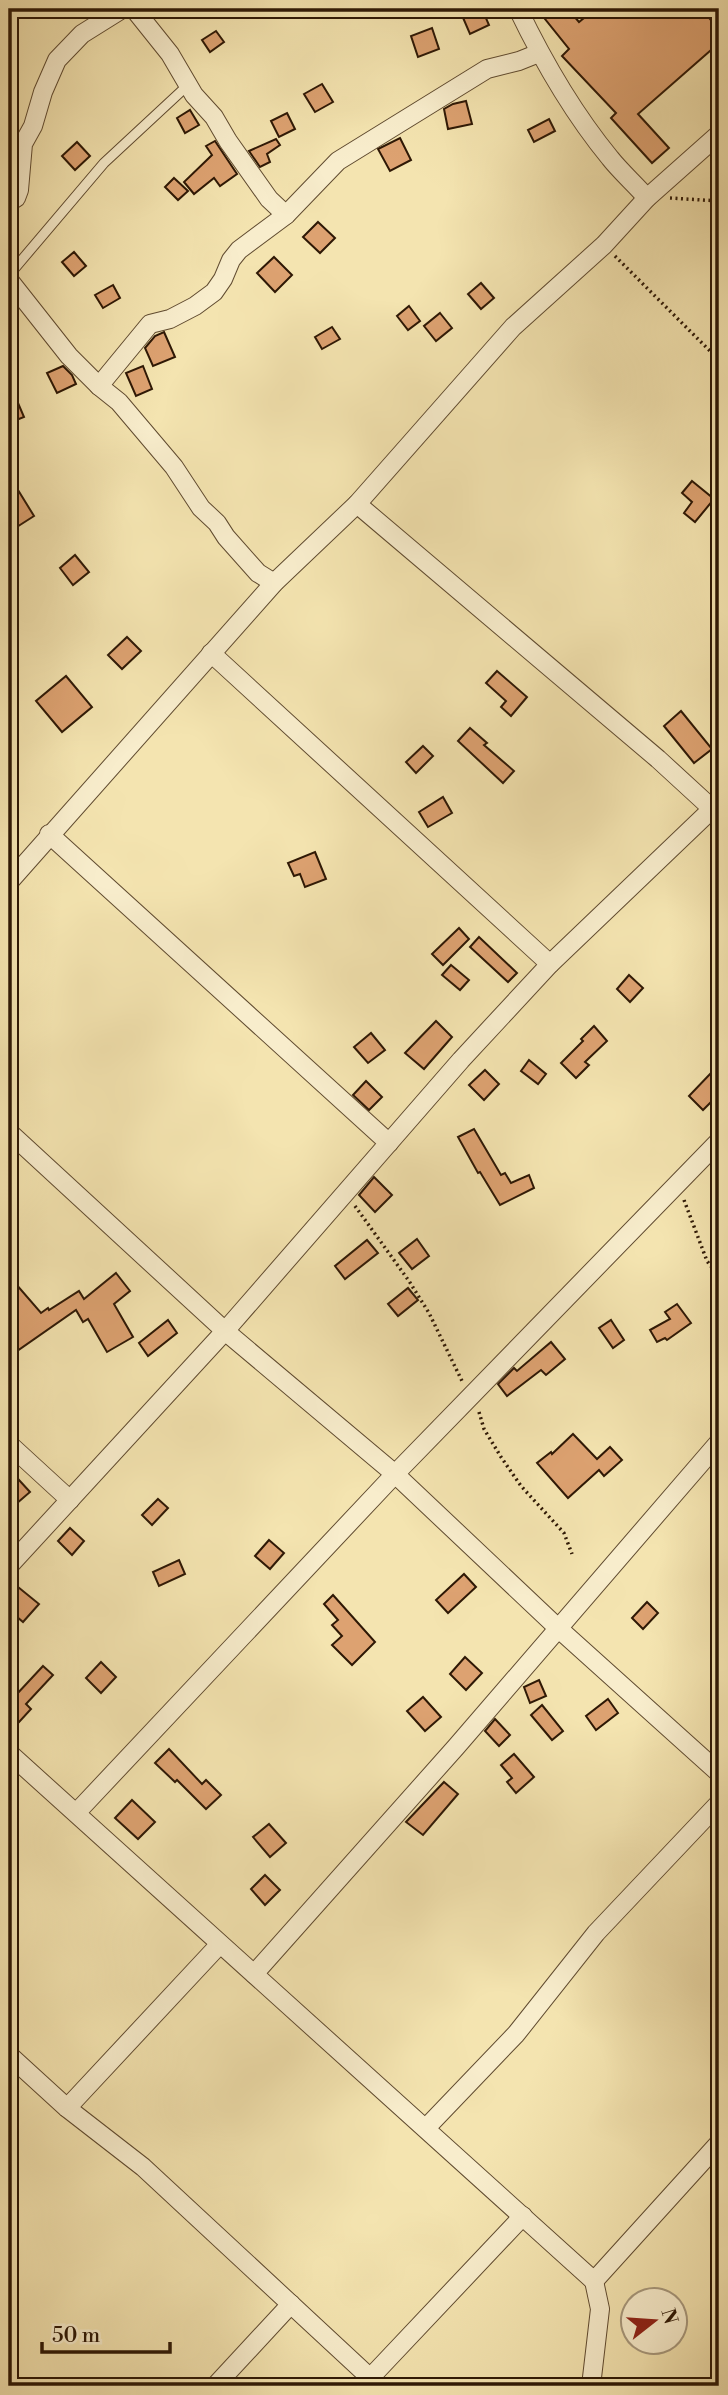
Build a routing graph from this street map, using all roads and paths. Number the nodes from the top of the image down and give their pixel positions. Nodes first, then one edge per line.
1 (122, 9) edge
2 (134, 9) edge
3 (518, 9) edge
4 (539, 53) junction
5 (188, 85) junction
6 (719, 134) edge
7 (647, 198) junction
8 (9, 201) edge
9 (719, 201) edge
10 (286, 215) junction
11 (604, 245) junction
12 (9, 278) edge
13 (719, 360) edge
14 (99, 386) junction
15 (358, 504) junction
16 (274, 583) junction
17 (211, 653) junction
18 (716, 812) edge
19 (49, 834) junction
20 (9, 882) edge
21 (550, 964) junction
22 (9, 1132) edge
23 (719, 1141) edge
24 (389, 1143) junction
25 (676, 1186) junction
26 (344, 1194) junction
27 (719, 1277) edge
28 (225, 1331) junction
29 (471, 1397) junction
30 (719, 1442) edge
31 (9, 1444) edge
32 (395, 1474) junction
33 (70, 1500) junction
34 (572, 1555) dead end
35 (9, 1566) edge
36 (559, 1629) junction
37 (9, 1753) edge
38 (719, 1773) edge
39 (719, 1803) edge
40 (77, 1812) junction
41 (220, 1944) junction
42 (254, 1974) junction
43 (9, 2055) edge
44 (66, 2108) junction
45 (426, 2128) junction
46 (719, 2143) edge
47 (523, 2216) junction
48 (594, 2281) junction
49 (291, 2304) junction
50 (375, 2382) edge
51 (215, 2386) edge
52 (592, 2386) edge

1 - 8 street
2 - 5 street
3 - 4 street
4 - 7 street
4 - 10 street
5 - 10 street
5 - 12 lane
6 - 7 street
7 - 9 path
7 - 11 street
10 - 14 street
11 - 13 path
11 - 15 street
12 - 14 street
14 - 16 street
15 - 16 street
15 - 18 street
16 - 17 street
17 - 19 street
17 - 21 street
18 - 21 street
19 - 20 street
19 - 24 street
21 - 24 street
22 - 28 street
23 - 25 street
24 - 26 street
25 - 27 path
25 - 29 street
26 - 28 street
26 - 29 path
28 - 32 street
28 - 33 street
29 - 32 street
29 - 34 path
30 - 36 street
31 - 33 street
32 - 36 street
32 - 40 street
33 - 35 street
36 - 38 street
36 - 42 street
37 - 40 street
39 - 45 street
40 - 41 street
41 - 42 street
41 - 44 street
42 - 45 street
43 - 44 street
44 - 49 street
45 - 47 street
46 - 48 street
47 - 48 street
47 - 50 street
48 - 52 street
49 - 50 street
49 - 51 street

